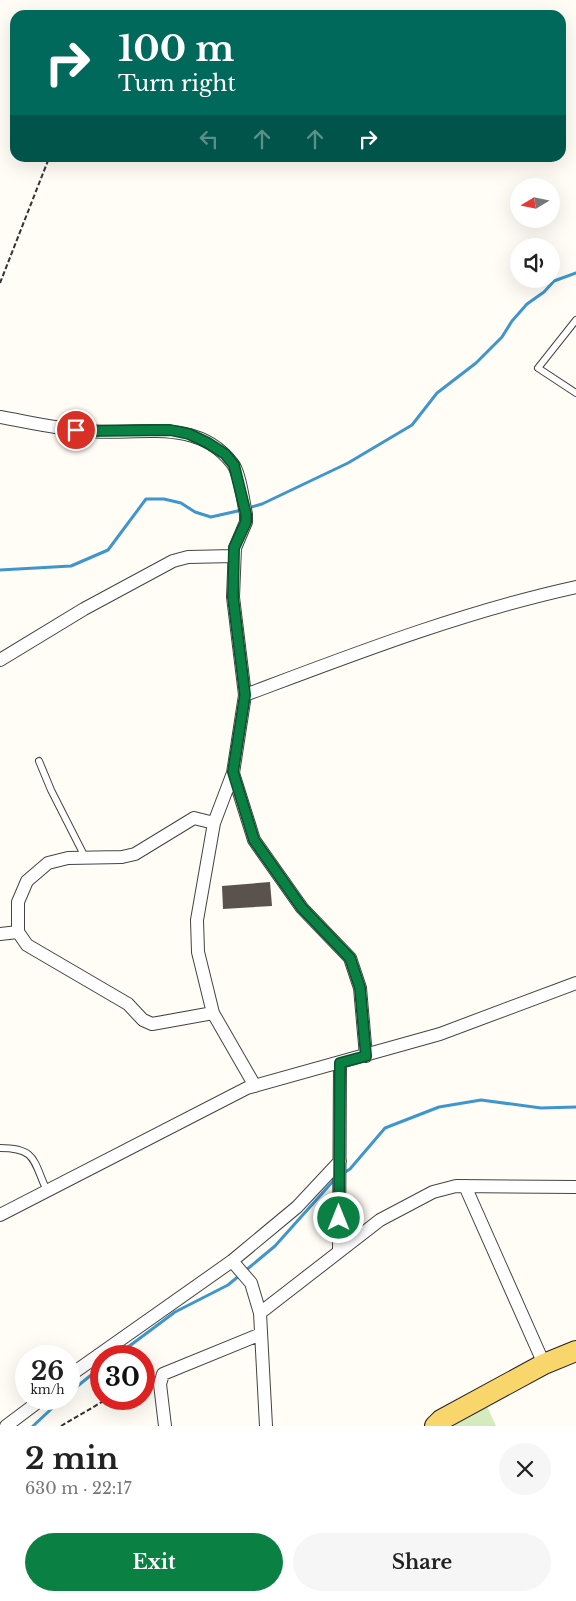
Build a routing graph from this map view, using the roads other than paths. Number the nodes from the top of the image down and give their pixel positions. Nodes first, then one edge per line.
1 (576, 320) edge
2 (576, 392) edge
3 (0, 417) edge
4 (234, 556) junction
5 (576, 587) edge
6 (0, 660) edge
7 (245, 695) junction
8 (39, 761) dead end
9 (233, 772) junction
10 (214, 823) junction
11 (85, 857) junction
12 (18, 932) junction
13 (0, 934) edge
14 (576, 983) edge
15 (213, 1013) junction
16 (366, 1056) junction
17 (340, 1063) junction
18 (255, 1086) junction
19 (0, 1148) edge
20 (340, 1165) junction
21 (465, 1186) junction
22 (576, 1187) edge
23 (47, 1191) junction
24 (1, 1213) edge
25 (339, 1251) junction
26 (235, 1263) junction
27 (260, 1313) junction
28 (261, 1334) junction
29 (576, 1351) edge
30 (544, 1364) junction
31 (80, 1369) edge
32 (27, 1410) edge
33 (435, 1424) edge
34 (6, 1426) edge
35 (164, 1426) edge
36 (266, 1426) edge

1 - 2 lane
3 - 4 street
4 - 6 street
4 - 7 street
5 - 7 street
7 - 9 street
8 - 11 lane
9 - 10 street
9 - 16 street
10 - 11 street
10 - 15 street
11 - 12 street
12 - 13 street
12 - 15 street
14 - 16 street
15 - 18 street
16 - 17 street
17 - 18 street
17 - 20 street
18 - 23 street
19 - 23 lane
20 - 25 street
20 - 26 street
21 - 22 street
21 - 25 street
21 - 30 street
23 - 24 street
25 - 27 street
26 - 27 street
26 - 31 street
27 - 28 street
28 - 35 street
28 - 36 street
29 - 30 main road
30 - 33 main road
32 - 34 street

